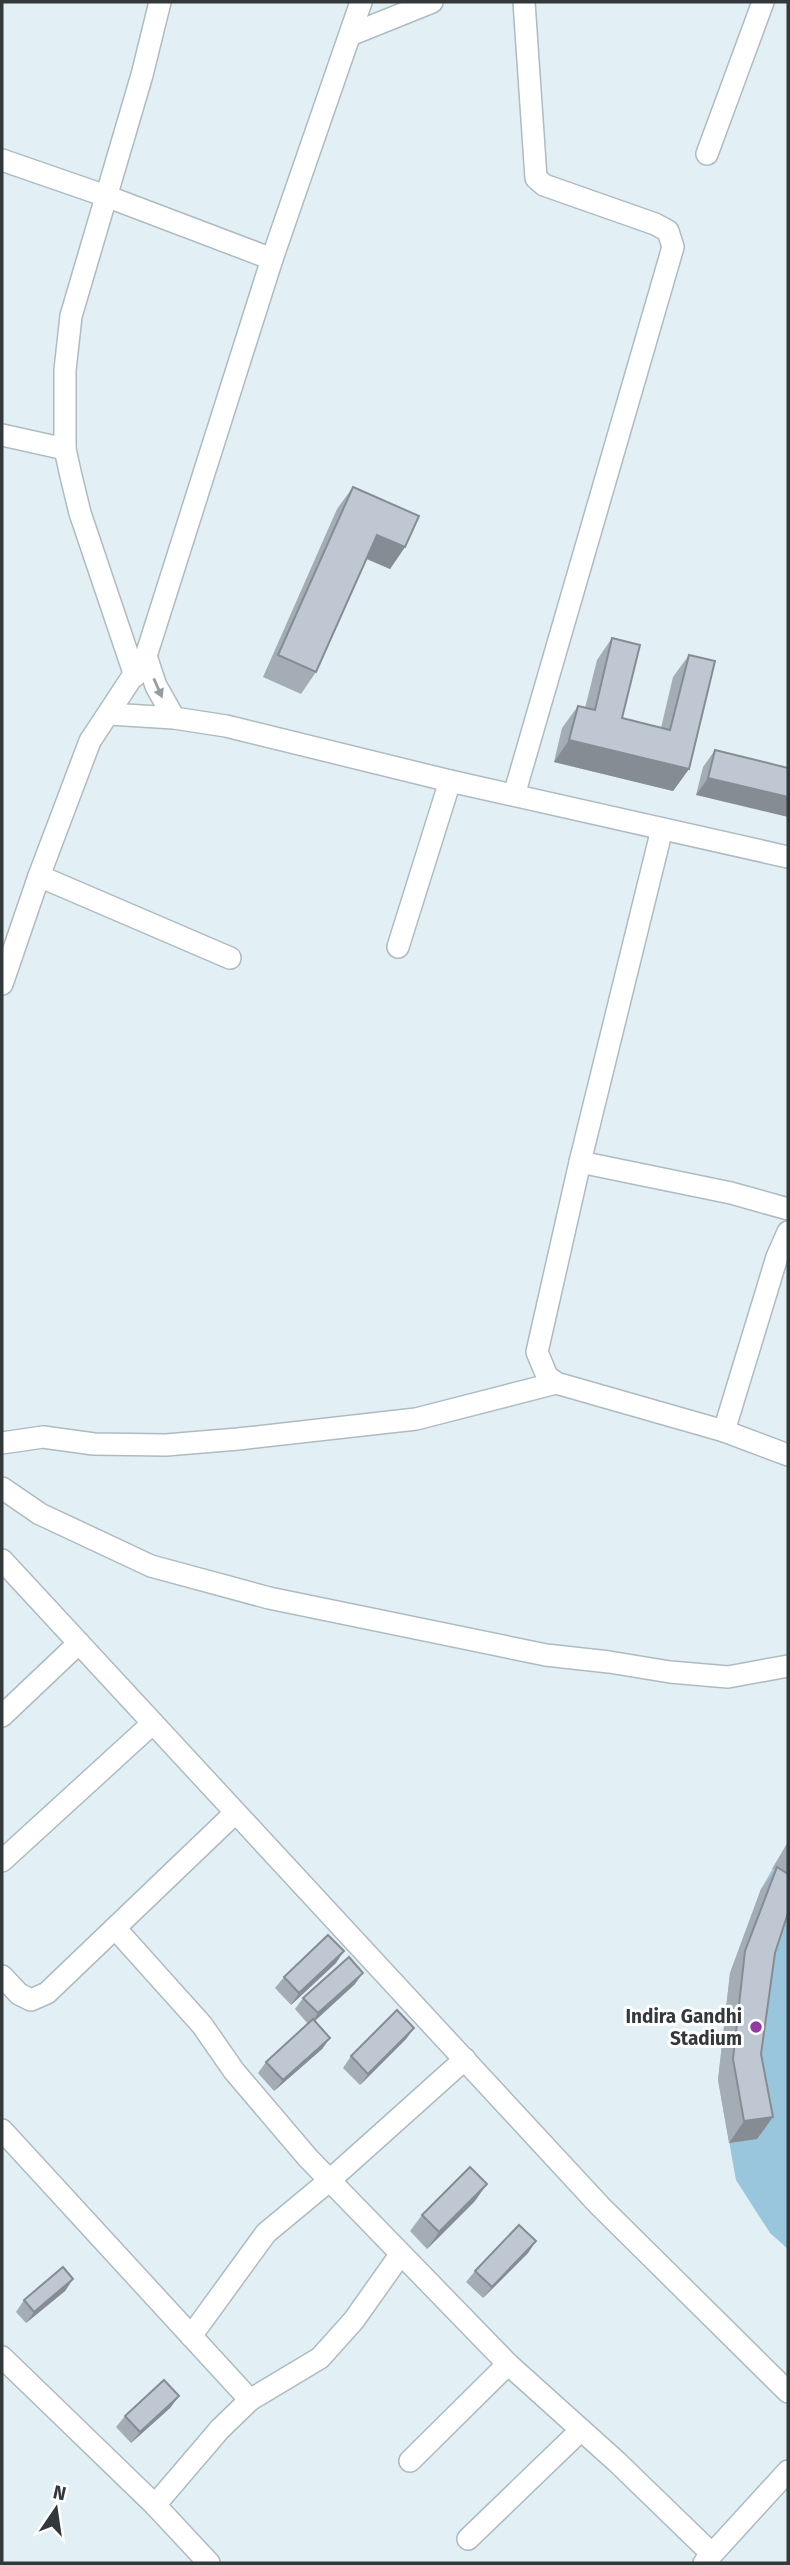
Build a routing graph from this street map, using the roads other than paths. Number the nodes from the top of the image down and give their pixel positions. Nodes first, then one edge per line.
1 (160, 2) edge
2 (361, 2) edge
3 (432, 2) edge
4 (524, 2) edge
5 (763, 2) edge
6 (350, 36) junction
7 (707, 154) dead end
8 (2, 160) edge
9 (106, 196) junction
10 (272, 259) junction
11 (2, 435) edge
12 (65, 449) junction
13 (146, 656) junction
14 (135, 676) junction
15 (109, 714) junction
16 (174, 718) junction
17 (450, 780) junction
18 (514, 795) junction
19 (662, 830) junction
20 (788, 857) edge
21 (39, 876) junction
22 (398, 947) dead end
23 (230, 958) dead end
24 (2, 984) edge
25 (580, 1162) junction
26 (788, 1209) edge
27 (788, 1232) edge
28 (556, 1383) junction
29 (723, 1431) junction
30 (2, 1443) edge
31 (788, 1455) edge
32 (2, 1488) edge
33 (2, 1560) edge
34 (79, 1643) junction
35 (788, 1666) edge
36 (2, 1716) edge
37 (153, 1723) junction
38 (235, 1813) junction
39 (2, 1861) edge
40 (115, 1928) junction
41 (2, 1976) edge
42 (464, 2059) junction
43 (2, 2130) edge
44 (330, 2179) junction
45 (400, 2255) junction
46 (191, 2336) junction
47 (2, 2357) edge
48 (508, 2364) junction
49 (788, 2392) edge
50 (250, 2400) junction
51 (581, 2430) junction
52 (410, 2460) dead end
53 (788, 2471) edge
54 (155, 2505) junction
55 (468, 2539) dead end
56 (708, 2558) edge
57 (209, 2563) edge

1 - 9 street
2 - 6 street
3 - 6 street
4 - 18 street
5 - 7 street
6 - 10 street
8 - 9 street
9 - 10 street
9 - 12 street
10 - 13 street
11 - 12 street
12 - 14 street
13 - 14 street
13 -> 16 street
14 - 15 street
15 - 16 street
15 - 21 street
16 - 17 street
17 - 18 street
17 - 22 street
18 - 19 street
19 - 20 street
19 - 25 street
21 - 23 street
21 - 24 street
25 - 26 street
25 - 28 street
27 - 29 street
28 - 29 street
28 - 30 street
29 - 31 street
32 - 35 street
33 - 34 street
34 - 36 street
34 - 37 street
37 - 38 street
37 - 39 street
38 - 40 street
38 - 42 street
40 - 41 street
40 - 44 street
42 - 44 street
42 - 49 street
43 - 46 street
44 - 45 street
44 - 46 street
45 - 48 street
45 - 50 street
46 - 50 street
47 - 54 street
48 - 51 street
48 - 52 street
50 - 54 street
51 - 55 street
51 - 56 street
53 - 56 street
54 - 57 street

